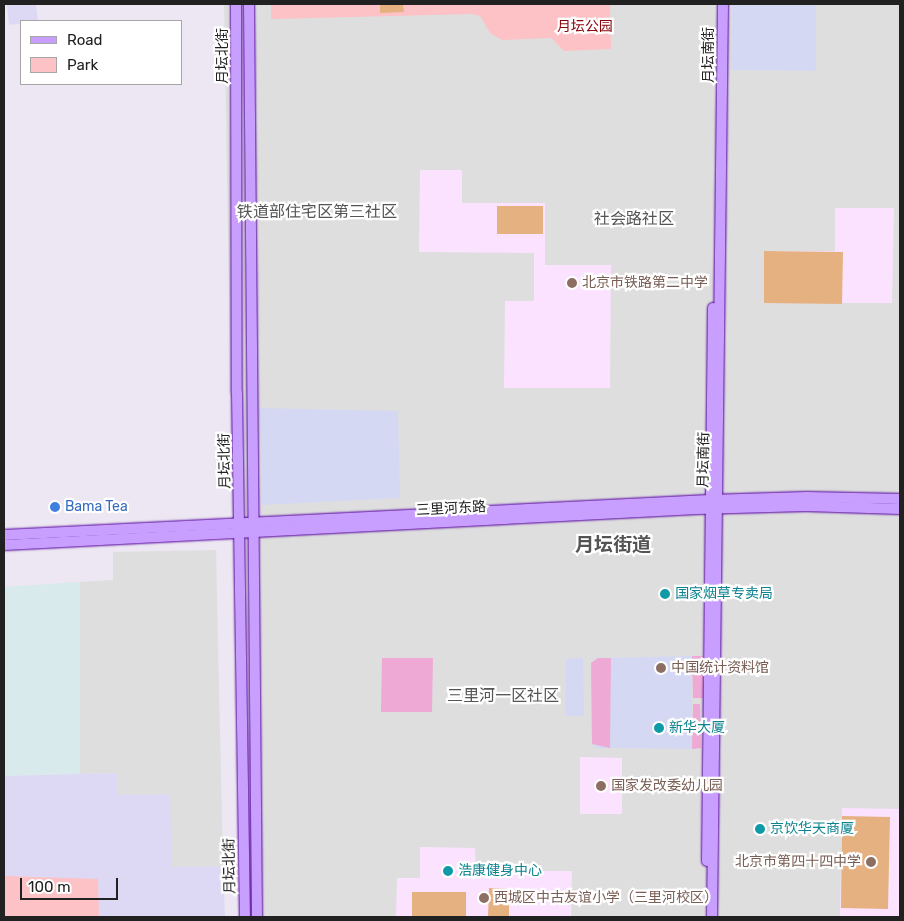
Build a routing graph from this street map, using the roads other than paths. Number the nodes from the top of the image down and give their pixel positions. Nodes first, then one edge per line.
1 (236, 4) edge
2 (249, 4) edge
3 (716, 4) edge
4 (723, 4) edge
5 (900, 499) edge
6 (713, 505) junction
7 (900, 509) edge
8 (253, 528) junction
9 (239, 529) junction
10 (4, 535) edge
11 (4, 545) edge
12 (245, 917) edge
13 (257, 917) edge
14 (706, 917) edge
15 (712, 917) edge

1 - 9 main road, 月坛北街
2 - 8 main road, 月坛北街
3 - 6 main road, 月坛南街
4 - 6 main road, 月坛南街
5 - 6 main road, 三里河东路
6 - 7 main road, 三里河东路
6 - 8 main road, 三里河东路
6 - 14 main road, 月坛南街
6 - 15 main road, 月坛南街
8 - 9 main road, 三里河东路
8 - 13 main road, 月坛北街
9 - 10 main road, 三里河东路
9 - 11 main road, 三里河东路
9 - 12 main road, 月坛北街

